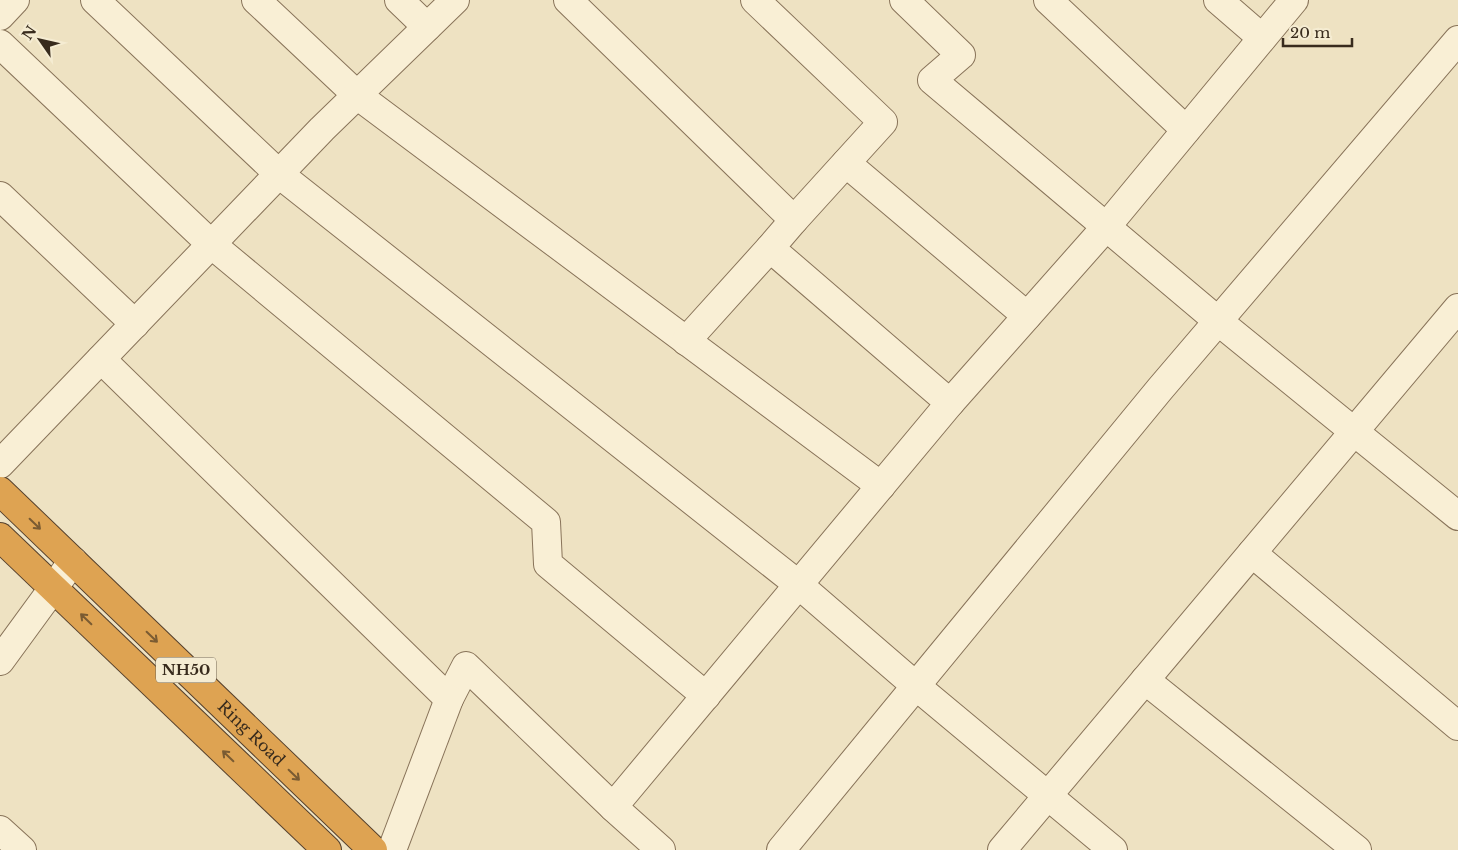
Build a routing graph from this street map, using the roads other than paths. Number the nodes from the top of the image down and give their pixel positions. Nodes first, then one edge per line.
1 (16, 0) edge
2 (95, 0) edge
3 (256, 0) edge
4 (399, 0) edge
5 (455, 0) edge
6 (568, 0) edge
7 (755, 0) edge
8 (904, 0) edge
9 (1048, 0) edge
10 (1218, 0) edge
11 (1294, 0) edge
12 (0, 16) edge
13 (427, 27) junction
14 (1262, 38) junction
15 (1458, 40) edge
16 (0, 44) edge
17 (357, 95) junction
18 (1186, 130) junction
19 (846, 163) junction
20 (279, 174) junction
21 (0, 196) edge
22 (794, 220) junction
23 (1106, 227) junction
24 (211, 244) junction
25 (770, 248) junction
26 (1457, 311) edge
27 (1027, 316) junction
28 (1218, 321) junction
29 (135, 324) junction
30 (686, 341) junction
31 (101, 359) junction
32 (950, 403) junction
33 (1355, 431) junction
34 (0, 464) edge
35 (880, 486) junction
36 (0, 490) edge
37 (1458, 516) edge
38 (0, 537) edge
39 (1252, 553) junction
40 (74, 561) junction
41 (799, 585) junction
42 (54, 588) junction
43 (0, 662) edge
44 (1145, 680) junction
45 (916, 686) junction
46 (706, 696) junction
47 (449, 699) junction
48 (1458, 726) edge
49 (1048, 796) junction
50 (613, 807) junction
51 (327, 850) edge
52 (373, 850) edge
53 (392, 850) edge
54 (661, 850) edge
55 (781, 850) edge
56 (1002, 850) edge
57 (1113, 850) edge
58 (1357, 850) edge

1 - 12 street
2 - 20 street
3 - 17 street
4 - 13 street
5 - 13 street
6 - 22 street
7 - 19 street
8 - 23 street
9 - 18 street
10 - 14 street
11 - 14 street
13 - 17 street
14 - 18 street
15 - 28 street
16 - 24 street
17 - 20 street
17 - 30 street
18 - 23 street
19 - 22 street
19 - 27 street
20 - 24 street
20 - 41 street
21 - 29 street
22 - 25 street
23 - 27 street
23 - 28 street
24 - 29 street
24 - 46 street
25 - 30 street
25 - 32 street
26 - 33 street
27 - 32 street
28 - 33 street
28 - 45 street
29 - 31 street
30 - 35 street
31 - 34 street
31 - 47 street
32 - 35 street
33 - 37 street
33 - 39 street
35 - 41 street
36 -> 40 highway, Ring Road / NH50
38 - 42 highway, Ring Road / NH50
39 - 44 street
39 - 48 street
40 - 42 street
40 -> 52 highway, Ring Road / NH50
41 - 45 street
41 - 46 street
42 - 43 street
51 -> 42 highway, Ring Road / NH50
44 - 49 street
44 - 58 street
45 - 49 street
45 - 55 street
46 - 50 street
47 - 50 street
47 - 53 street
49 - 56 street
49 - 57 street
50 - 54 street

